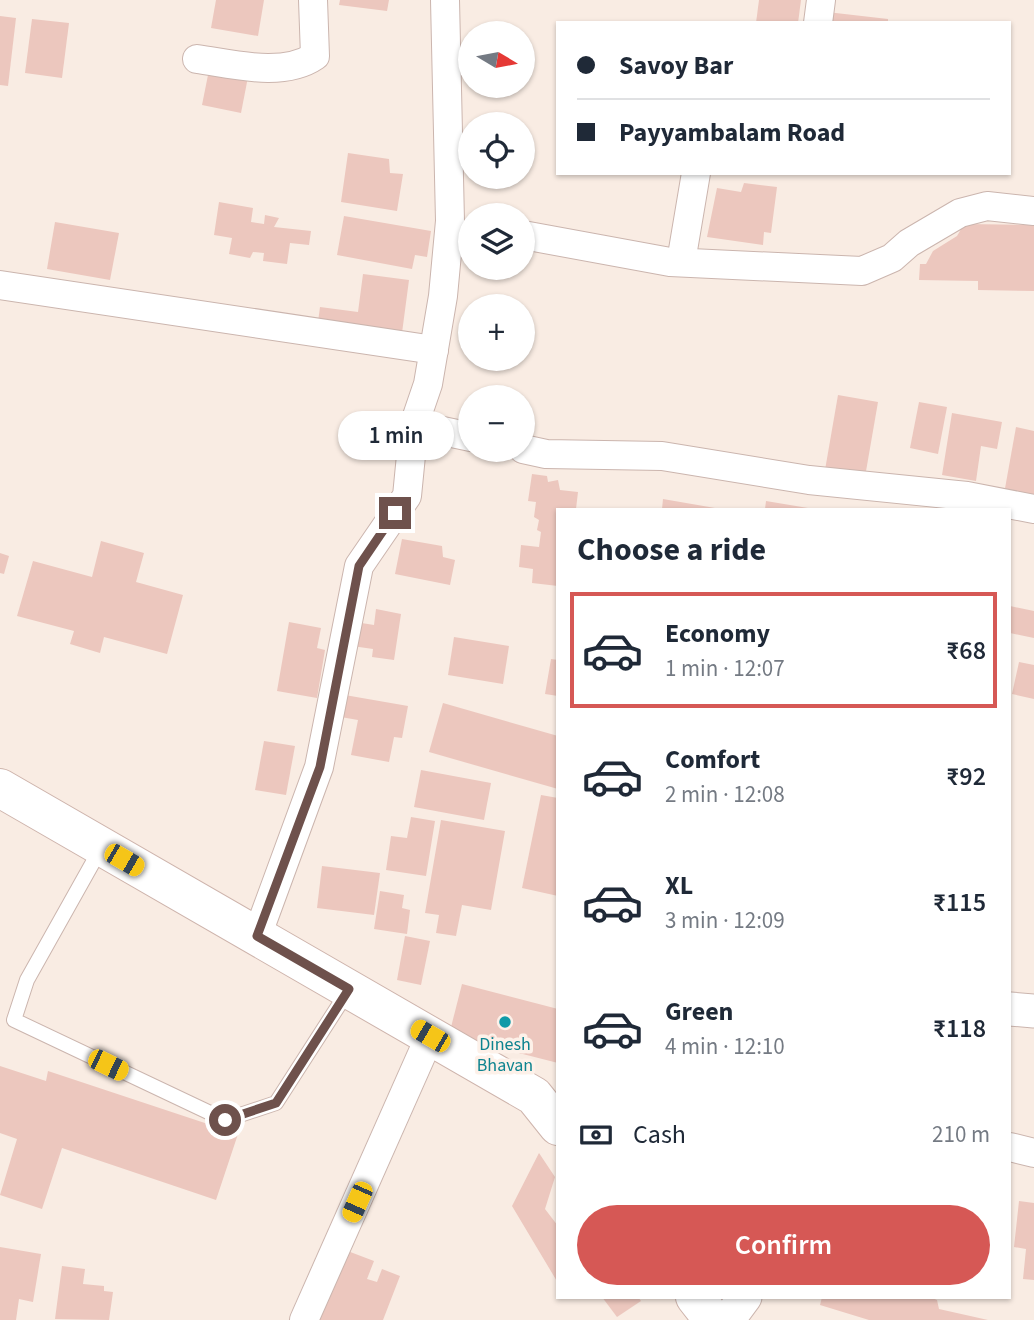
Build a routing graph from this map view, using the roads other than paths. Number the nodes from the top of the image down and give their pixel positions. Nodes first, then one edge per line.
1 (313, 0) edge
2 (445, 0) edge
3 (821, 0) edge
4 (818, 21) edge
5 (197, 59) dead end
6 (696, 175) edge
7 (460, 203) edge
8 (1034, 211) edge
9 (458, 235) edge
10 (535, 237) edge
11 (681, 262) junction
12 (0, 285) edge
13 (434, 350) junction
14 (414, 425) junction
15 (458, 434) edge
16 (535, 452) edge
17 (1034, 509) edge
18 (0, 788) edge
19 (102, 847) junction
20 (257, 936) junction
21 (349, 989) junction
22 (1011, 1009) edge
23 (1034, 1011) edge
24 (430, 1036) junction
25 (556, 1124) edge
26 (1011, 1147) edge
27 (1034, 1153) edge
28 (697, 1299) edge
29 (744, 1299) edge
30 (304, 1320) edge
31 (713, 1320) edge
32 (728, 1320) edge

1 - 5 street
2 - 7 street
3 - 4 street
6 - 11 street
8 - 11 street
9 - 13 street
10 - 11 street
12 - 13 street
13 - 14 street
14 - 15 street
14 - 20 street
16 - 17 street
18 - 19 main road
19 - 20 main road
19 - 21 lane
20 - 21 main road
21 - 24 main road
22 - 23 street
24 - 25 main road
24 - 30 street
26 - 27 street
28 - 31 main road
29 - 32 street

